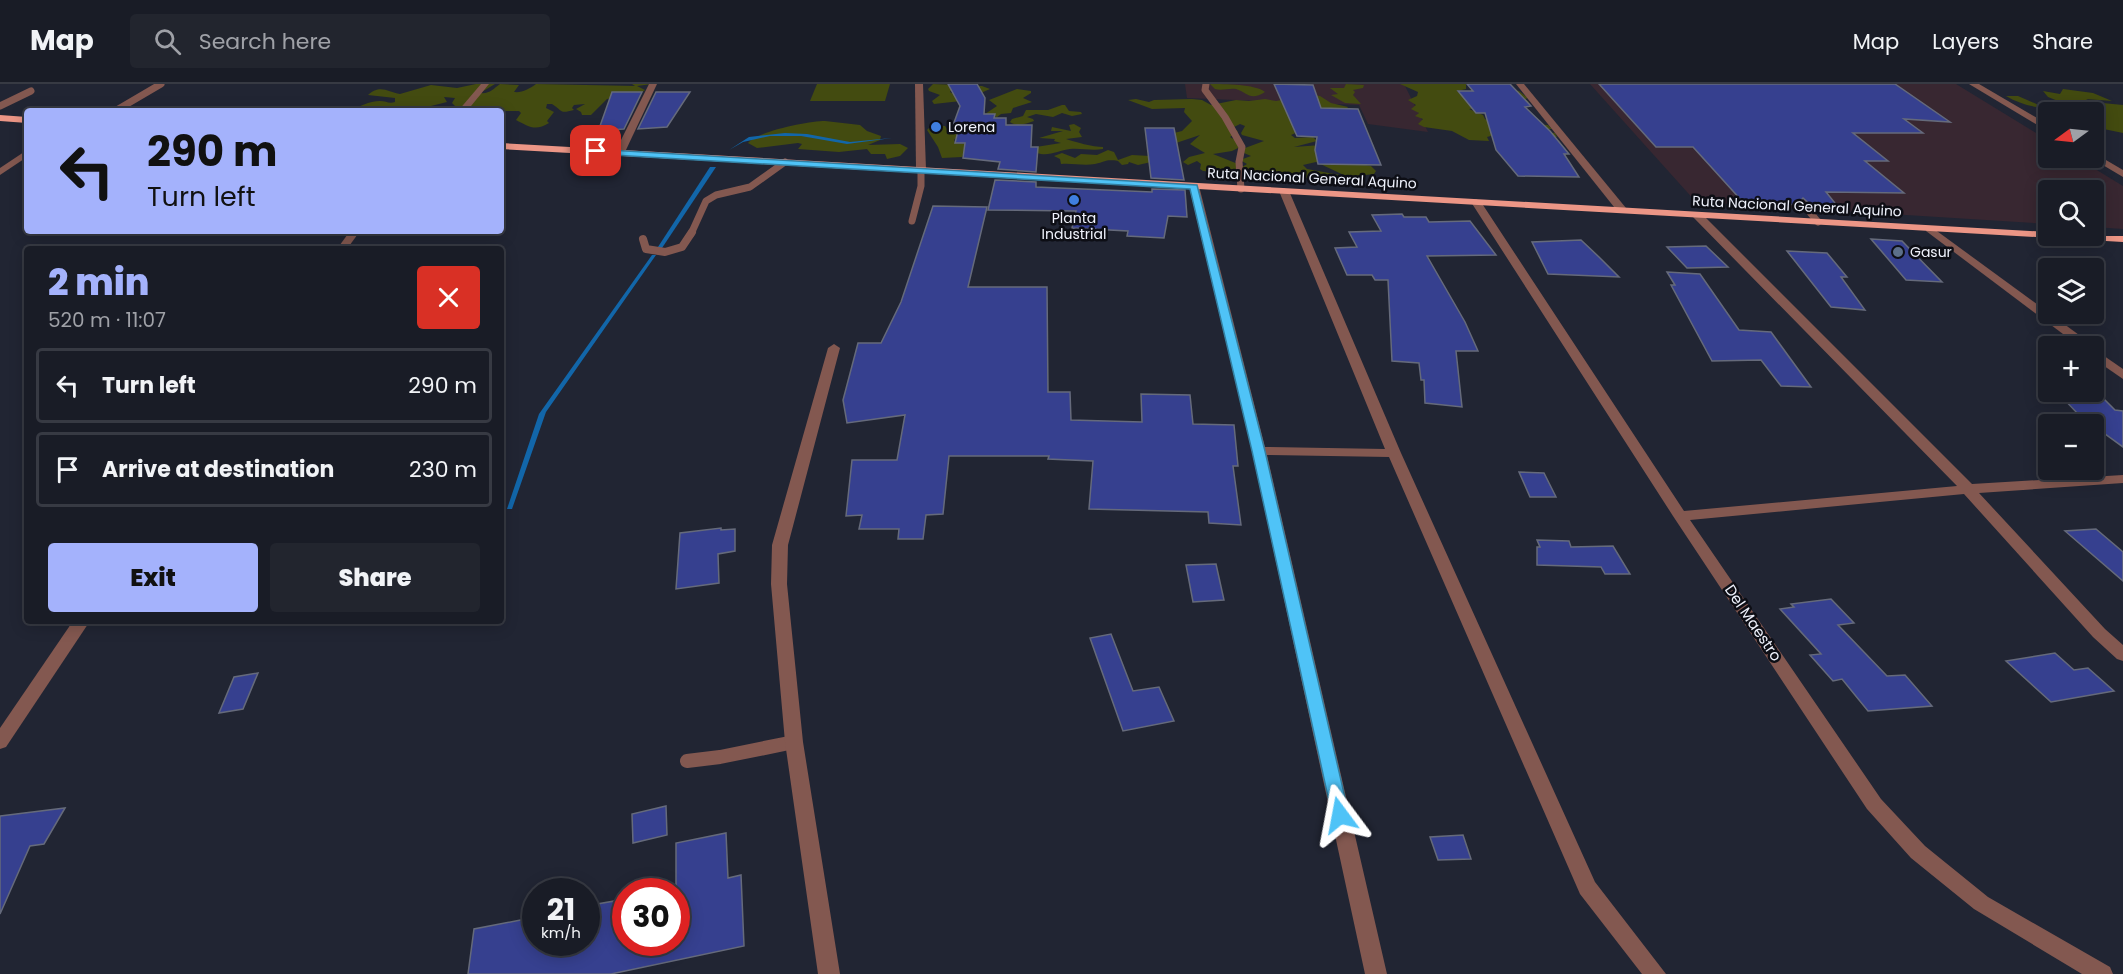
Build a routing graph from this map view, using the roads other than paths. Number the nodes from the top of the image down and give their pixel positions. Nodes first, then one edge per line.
1 (161, 84) edge
2 (485, 84) edge
3 (653, 84) edge
4 (919, 84) edge
5 (1206, 84) edge
6 (1520, 84) edge
7 (1973, 84) edge
8 (31, 91) dead end
9 (0, 106) edge
10 (120, 108) edge
11 (465, 108) edge
12 (0, 118) edge
13 (24, 120) edge
14 (2038, 122) edge
15 (504, 146) edge
16 (620, 152) junction
17 (24, 155) edge
18 (785, 162) junction
19 (2104, 162) edge
20 (921, 170) junction
21 (0, 172) edge
22 (2123, 174) edge
23 (1194, 186) junction
24 (1241, 189) junction
25 (1284, 192) junction
26 (1476, 202) junction
27 (1803, 204) dead end
28 (1622, 210) junction
29 (1697, 215) junction
30 (912, 221) dead end
31 (1818, 222) junction
32 (1930, 229) junction
33 (2038, 234) edge
34 (2104, 238) edge
35 (643, 239) dead end
36 (2123, 239) edge
37 (2073, 336) edge
38 (834, 348) dead end
39 (2104, 361) edge
40 (2123, 375) edge
41 (1259, 451) junction
42 (1394, 453) junction
43 (2123, 479) edge
44 (1968, 489) junction
45 (1680, 516) junction
46 (80, 624) edge
47 (2123, 655) edge
48 (0, 742) edge
49 (794, 742) junction
50 (687, 761) dead end
51 (829, 974) edge
52 (1376, 974) edge
53 (1655, 974) edge
54 (2102, 974) edge

1 - 10 lane
2 - 11 street
3 - 16 street
4 - 20 street
5 - 24 lane
6 - 28 street
7 - 14 street
8 - 9 lane
12 - 13 highway
15 - 16 highway, Ruta Nacional General Aquino
16 - 18 highway, Ruta Nacional General Aquino
17 - 21 street
18 - 20 highway, Ruta Nacional General Aquino
18 - 35 lane
19 - 22 street
20 - 23 highway, Ruta Nacional General Aquino
20 - 30 lane
23 - 24 highway, Ruta Nacional General Aquino
23 - 41 street
24 - 25 highway, Ruta Nacional General Aquino
25 - 26 highway, Ruta Nacional General Aquino
25 - 42 street
26 - 28 highway, Ruta Nacional General Aquino
26 - 45 street, Del Maestro
27 - 31 lane
28 - 29 highway, Ruta Nacional General Aquino
29 - 31 highway, Ruta Nacional General Aquino
29 - 44 street
31 - 32 highway, Ruta Nacional General Aquino
32 - 33 highway, Ruta Nacional General Aquino
32 - 37 street
34 - 36 highway
38 - 49 street
39 - 40 street
41 - 42 street
41 - 52 street
42 - 53 street
43 - 44 street
44 - 45 street
44 - 47 street
45 - 54 street, Del Maestro
46 - 48 street
49 - 50 lane
49 - 51 street

